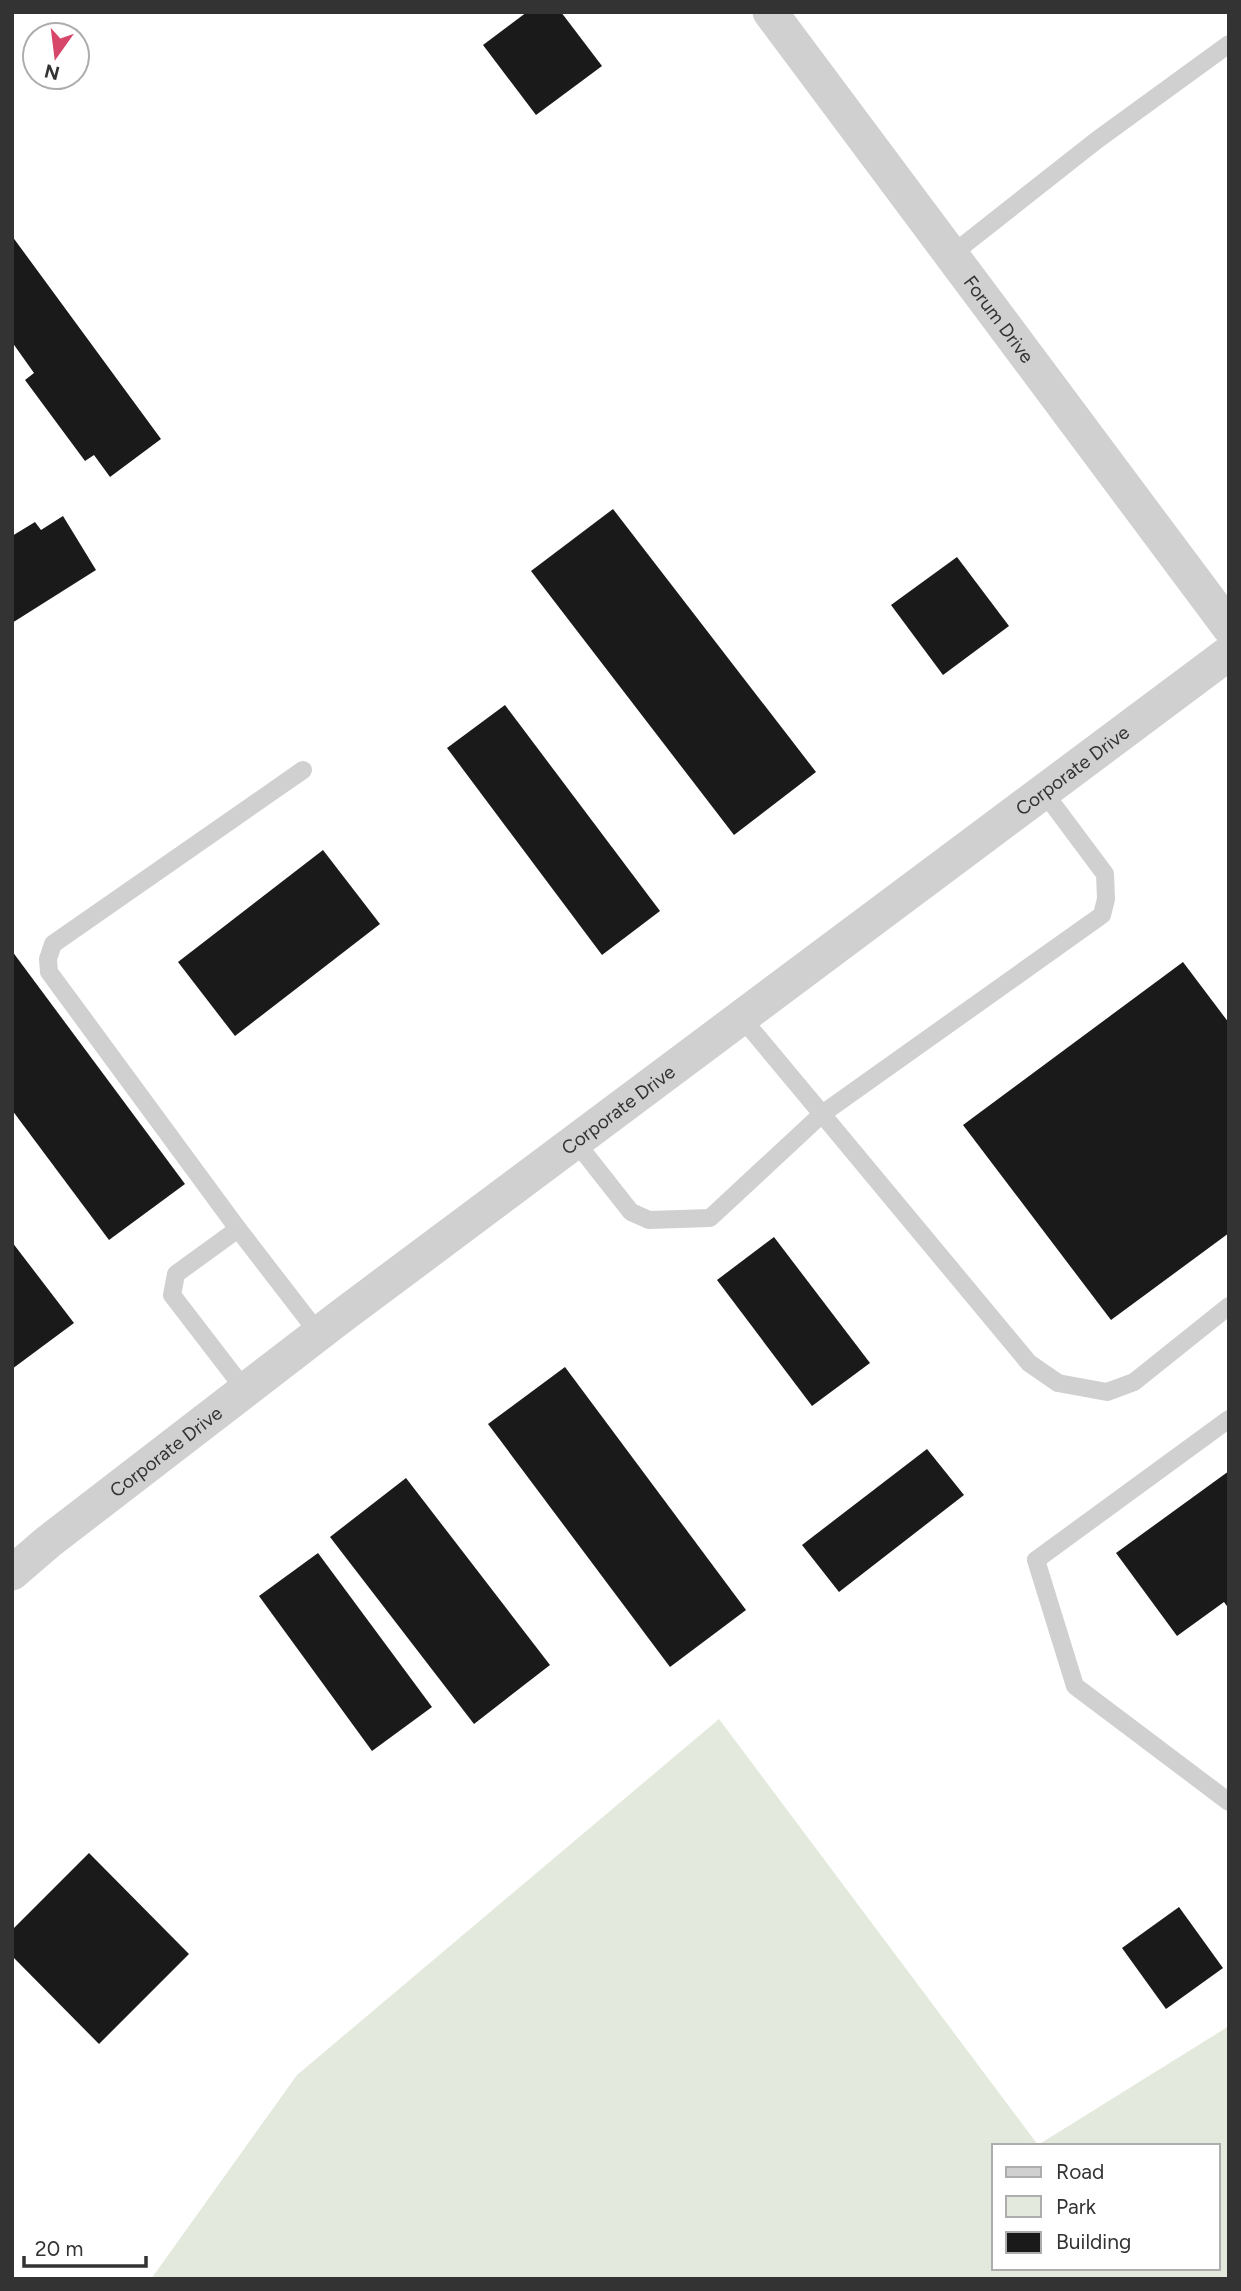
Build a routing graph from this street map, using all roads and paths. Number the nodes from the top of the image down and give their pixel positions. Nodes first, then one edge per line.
1 (770, 12) edge
2 (1229, 44) edge
3 (951, 255) junction
4 (1229, 627) edge
5 (1229, 653) edge
6 (303, 770) dead end
7 (1043, 791) junction
8 (741, 1017) junction
9 (822, 1114) junction
10 (575, 1141) junction
11 (238, 1229) junction
12 (1229, 1306) edge
13 (319, 1334) junction
14 (245, 1390) junction
15 (1229, 1419) edge
16 (12, 1573) edge
17 (1229, 1802) edge

1 - 3 street, Forum Drive
2 - 3 lane
3 - 4 street, Forum Drive
5 - 7 street, Corporate Drive
6 - 11 lane
7 - 8 street, Corporate Drive
7 - 9 lane
8 - 9 lane
8 - 10 street, Corporate Drive
9 - 10 lane
9 - 12 lane
10 - 13 street, Corporate Drive
11 - 13 lane
11 - 14 lane
13 - 14 street, Corporate Drive
14 - 16 street, Corporate Drive
15 - 17 lane

